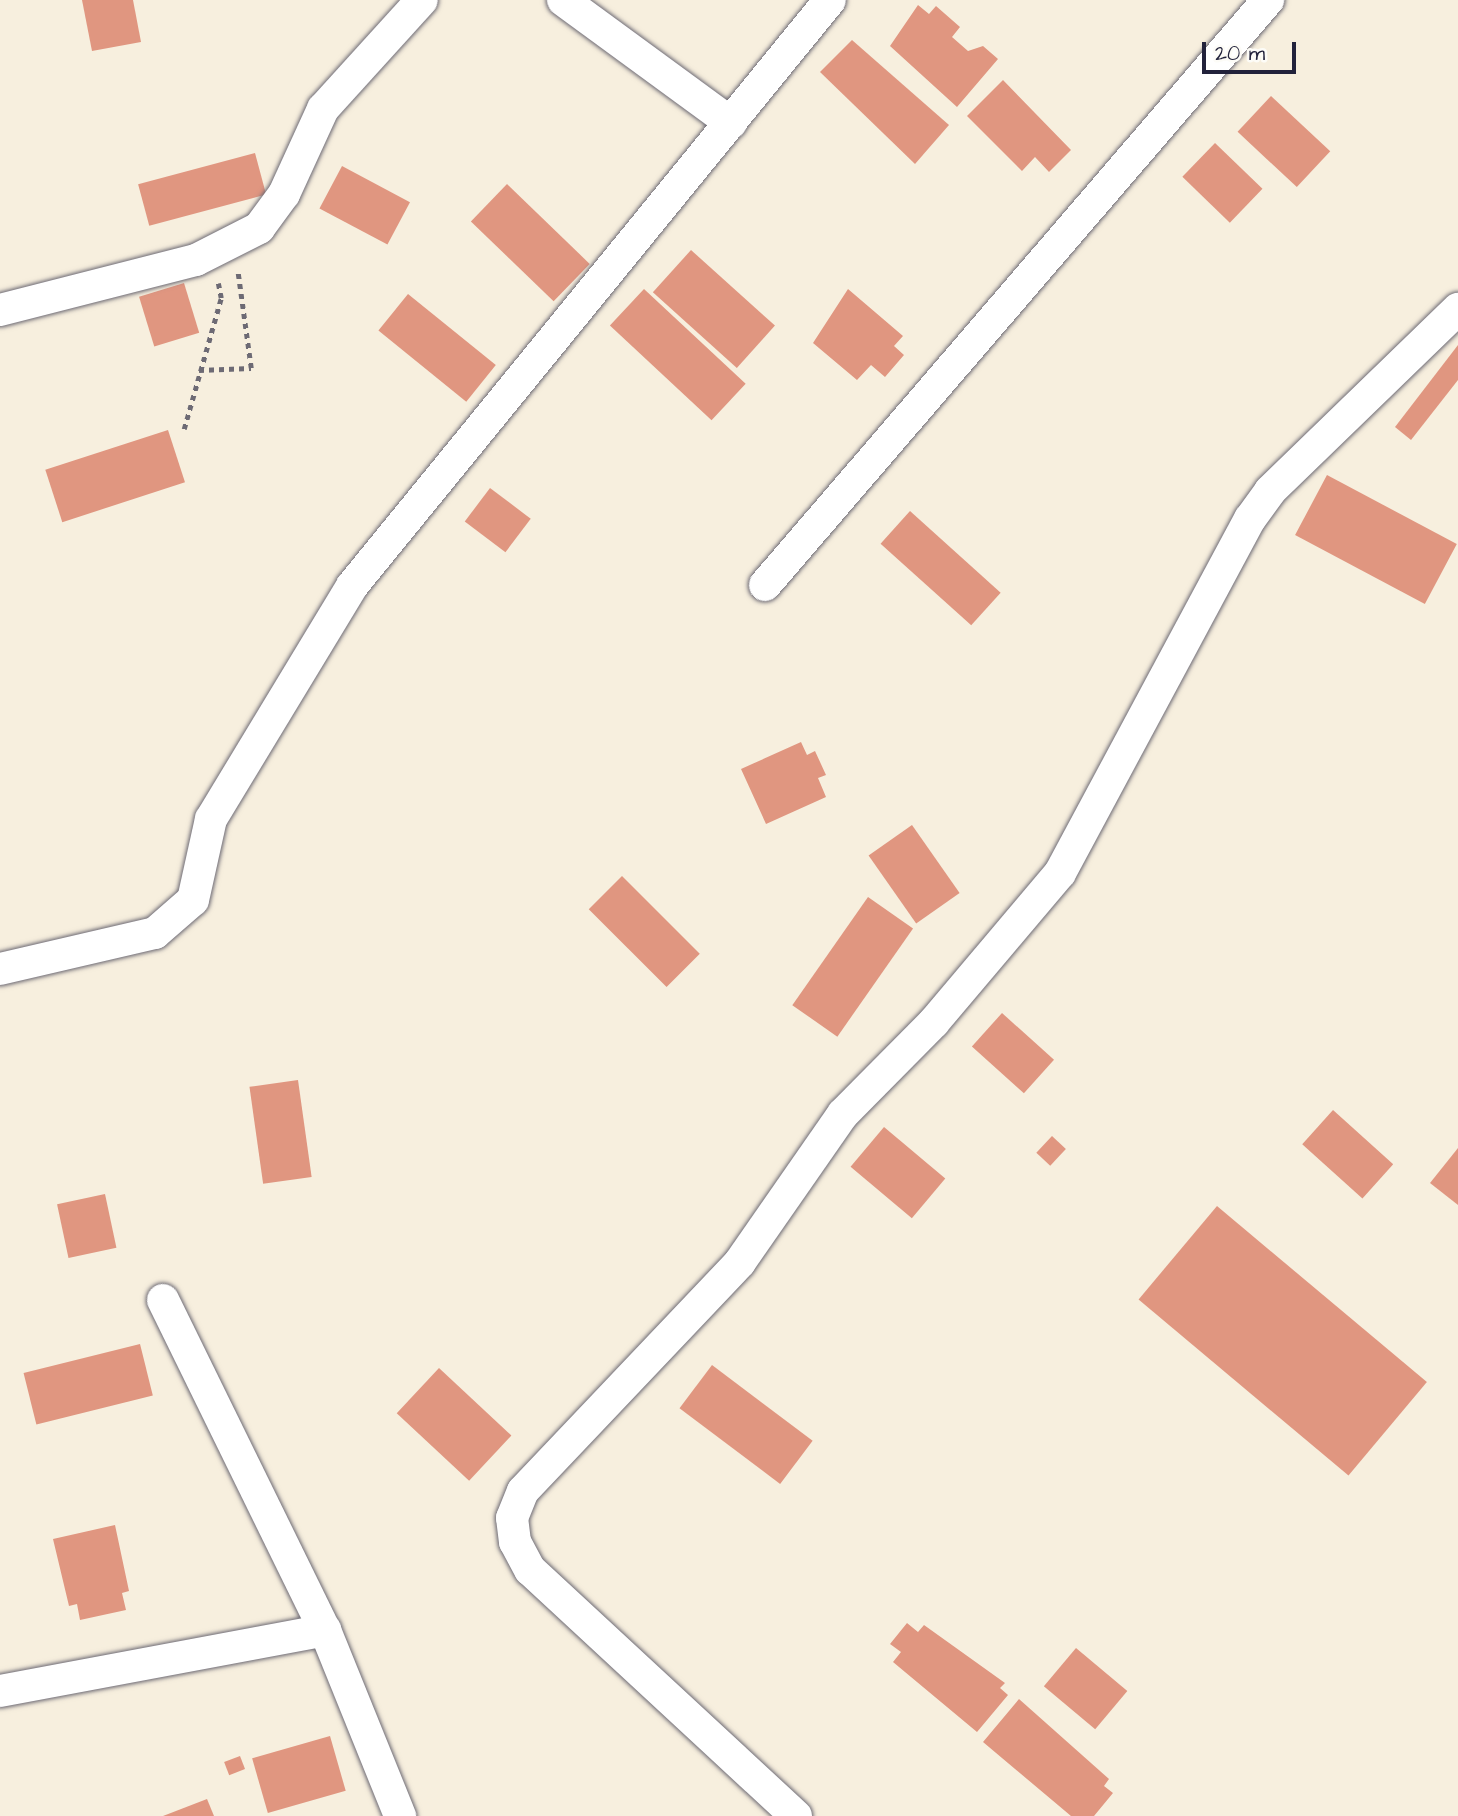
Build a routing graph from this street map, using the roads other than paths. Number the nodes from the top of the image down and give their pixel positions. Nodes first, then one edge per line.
1 (422, 0) edge
2 (564, 0) edge
3 (830, 0) edge
4 (1268, 0) edge
5 (731, 123) junction
6 (1458, 309) edge
7 (0, 310) edge
8 (765, 585) dead end
9 (0, 969) edge
10 (163, 1300) dead end
11 (325, 1630) junction
12 (0, 1691) edge
13 (400, 1816) edge
14 (796, 1816) edge

1 - 7 street
2 - 5 street
3 - 5 street
4 - 8 street
5 - 9 street
6 - 14 street
10 - 11 street
11 - 12 street
11 - 13 street

